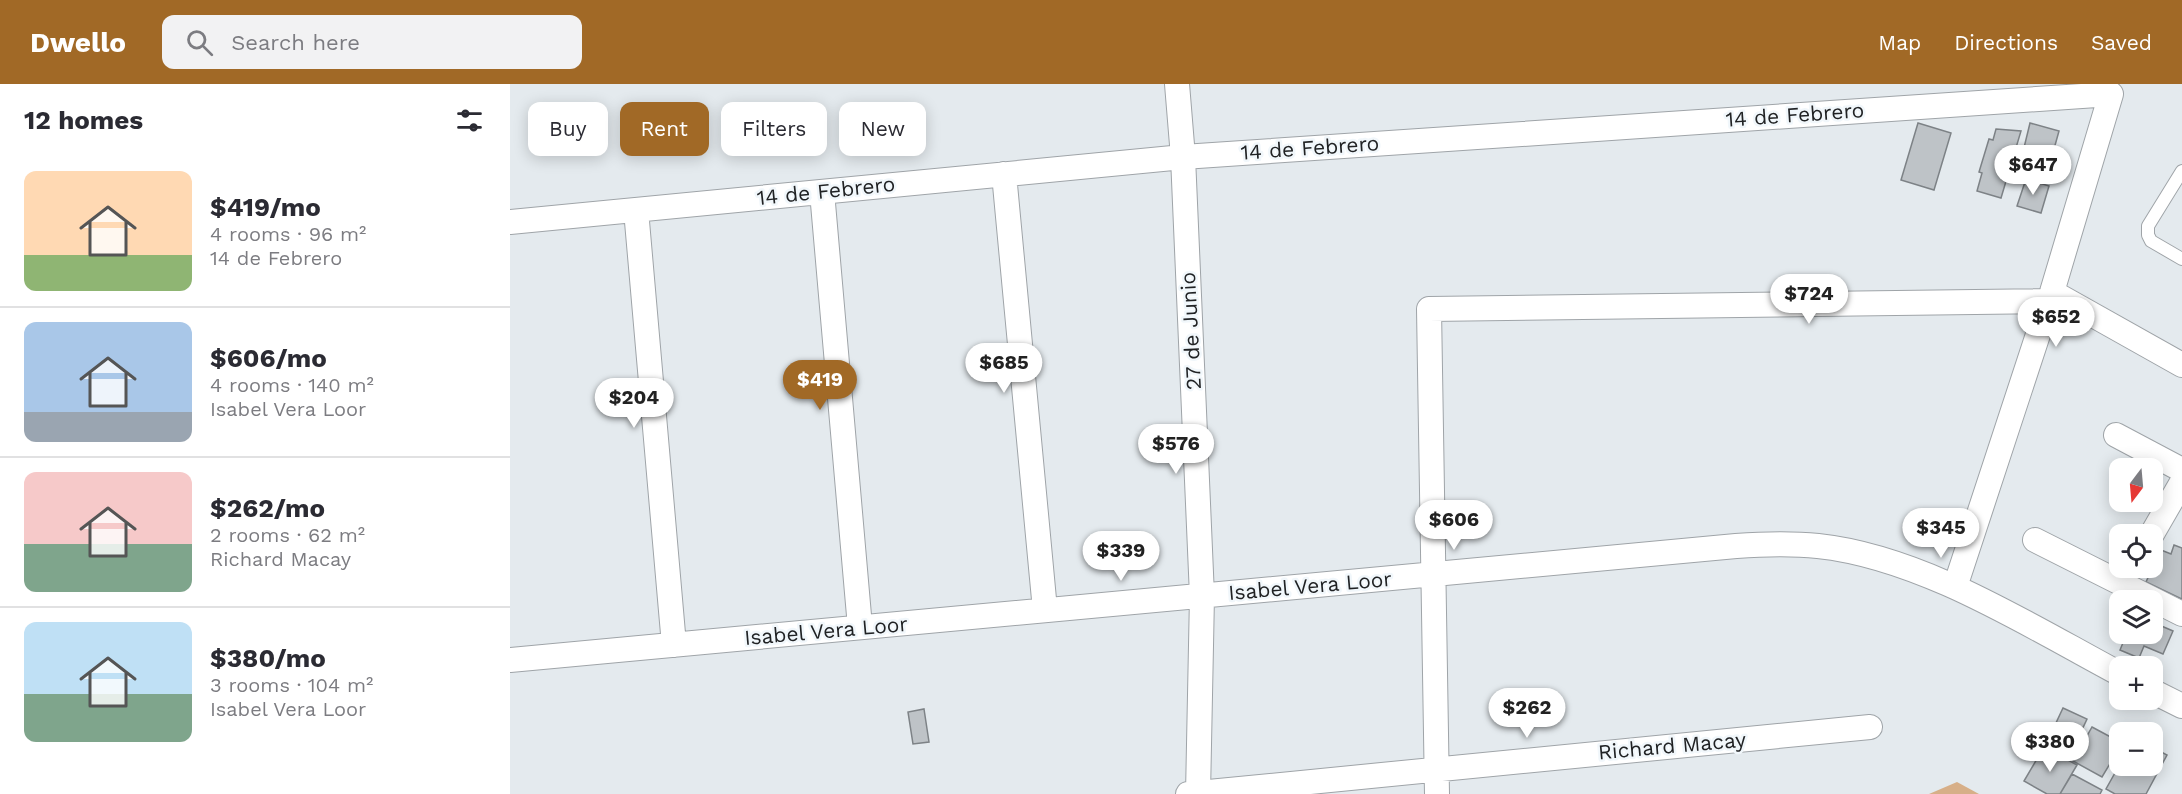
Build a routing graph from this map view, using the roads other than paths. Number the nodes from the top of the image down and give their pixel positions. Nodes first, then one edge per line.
1 (1178, 84) edge
2 (1183, 156) junction
3 (2182, 171) edge
4 (1005, 174) junction
5 (822, 192) junction
6 (636, 210) junction
7 (510, 222) edge
8 (2182, 259) edge
9 (2050, 297) junction
10 (2182, 365) edge
11 (2116, 435) dead end
12 (2182, 470) edge
13 (2182, 482) edge
14 (2158, 524) edge
15 (2035, 540) dead end
16 (2109, 568) edge
17 (1433, 574) junction
18 (2132, 578) edge
19 (1955, 587) junction
20 (1202, 596) junction
21 (1045, 610) junction
22 (2182, 614) edge
23 (860, 627) junction
24 (674, 645) junction
25 (510, 660) edge
26 (2109, 668) edge
27 (2163, 696) edge
28 (2182, 706) edge
29 (1870, 727) dead end
30 (1436, 769) junction
31 (1194, 794) edge
32 (1437, 794) edge

1 - 2 street, 27 de Junio
2 - 4 street, 14 de Febrero
2 - 9 street, 14 de Febrero
2 - 20 street, 27 de Junio
3 - 8 lane
4 - 5 street, 14 de Febrero
4 - 21 street
5 - 6 street, 14 de Febrero
5 - 23 street
6 - 7 street, 14 de Febrero
6 - 24 street
9 - 10 street
9 - 17 street
9 - 19 street
11 - 12 street
13 - 14 street
15 - 16 street
17 - 19 street, Isabel Vera Loor
17 - 20 street, Isabel Vera Loor
17 - 30 street
18 - 22 street
19 - 26 street, Isabel Vera Loor
20 - 21 street, Isabel Vera Loor
20 - 31 street, 27 de Junio
21 - 23 street, Isabel Vera Loor
23 - 24 street, Isabel Vera Loor
24 - 25 street, Isabel Vera Loor
27 - 28 street
29 - 30 street, Richard Macay
30 - 31 street, Richard Macay
30 - 32 street

